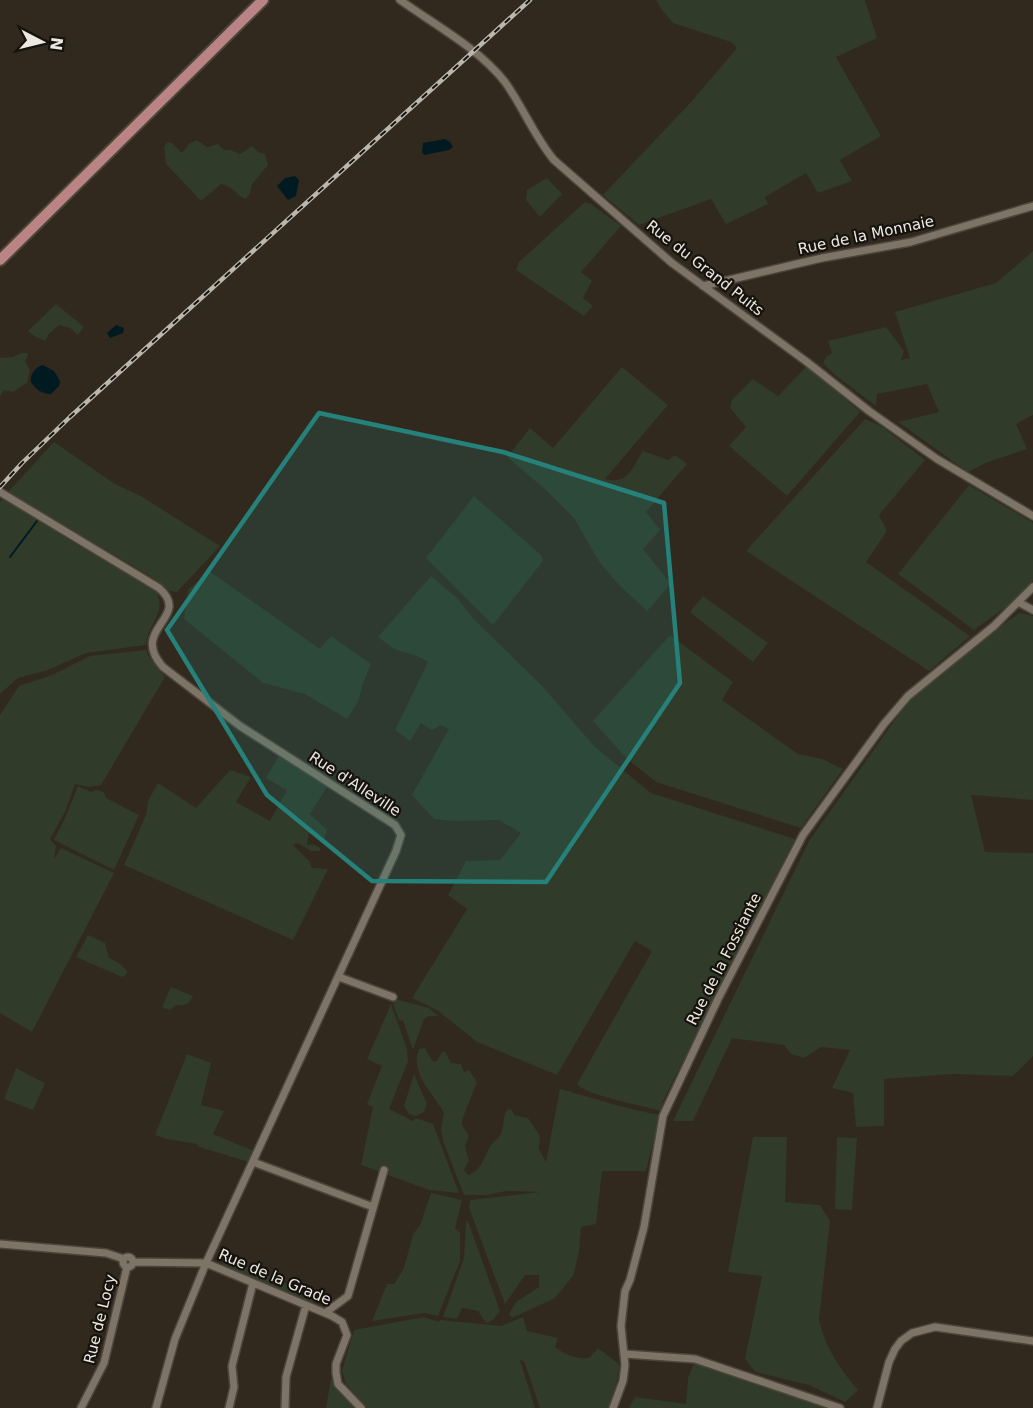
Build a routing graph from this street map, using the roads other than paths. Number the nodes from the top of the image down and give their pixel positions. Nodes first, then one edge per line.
1 (263, 0) edge
2 (400, 0) edge
3 (1033, 206) edge
4 (0, 260) edge
5 (703, 286) junction
6 (0, 492) edge
7 (1033, 516) edge
8 (1033, 587) edge
9 (1018, 602) junction
10 (1033, 610) edge
11 (339, 977) junction
12 (393, 997) dead end
13 (253, 1162) junction
14 (384, 1170) dead end
15 (373, 1207) junction
16 (0, 1244) edge
17 (206, 1263) junction
18 (130, 1265) junction
19 (253, 1283) junction
20 (306, 1305) junction
21 (325, 1313) junction
22 (1033, 1341) edge
23 (625, 1354) junction
24 (83, 1407) edge
25 (156, 1408) edge
26 (229, 1408) edge
27 (285, 1408) edge
28 (361, 1408) edge
29 (613, 1408) edge
30 (840, 1408) edge
31 (877, 1408) edge

1 - 4 main road
2 - 5 street, Rue du Grand Puits
3 - 5 street, Rue de la Monnaie
5 - 7 street, Rue du Grand Puits
6 - 11 street, Rue d'Alleville
8 - 9 street
9 - 10 street
9 - 23 street, Rue de la Fossiante
11 - 12 street
11 - 13 street, Rue d'Alleville
13 - 15 street
13 - 17 street, Rue d'Alleville
14 - 15 street
15 - 21 street
16 - 18 street, Rue de la Grade
17 - 18 street, Rue de la Grade
17 - 19 street, Rue de la Grade
17 - 25 street, Rue d'Alleville
18 - 24 street, Rue de Locy
19 - 20 street, Rue de la Grade
19 - 26 street
20 - 21 street, Rue de la Grade
20 - 27 street
21 - 28 street, Rue de la Grade
22 - 31 street
23 - 29 street, Rue de la Fossiante
23 - 30 street

